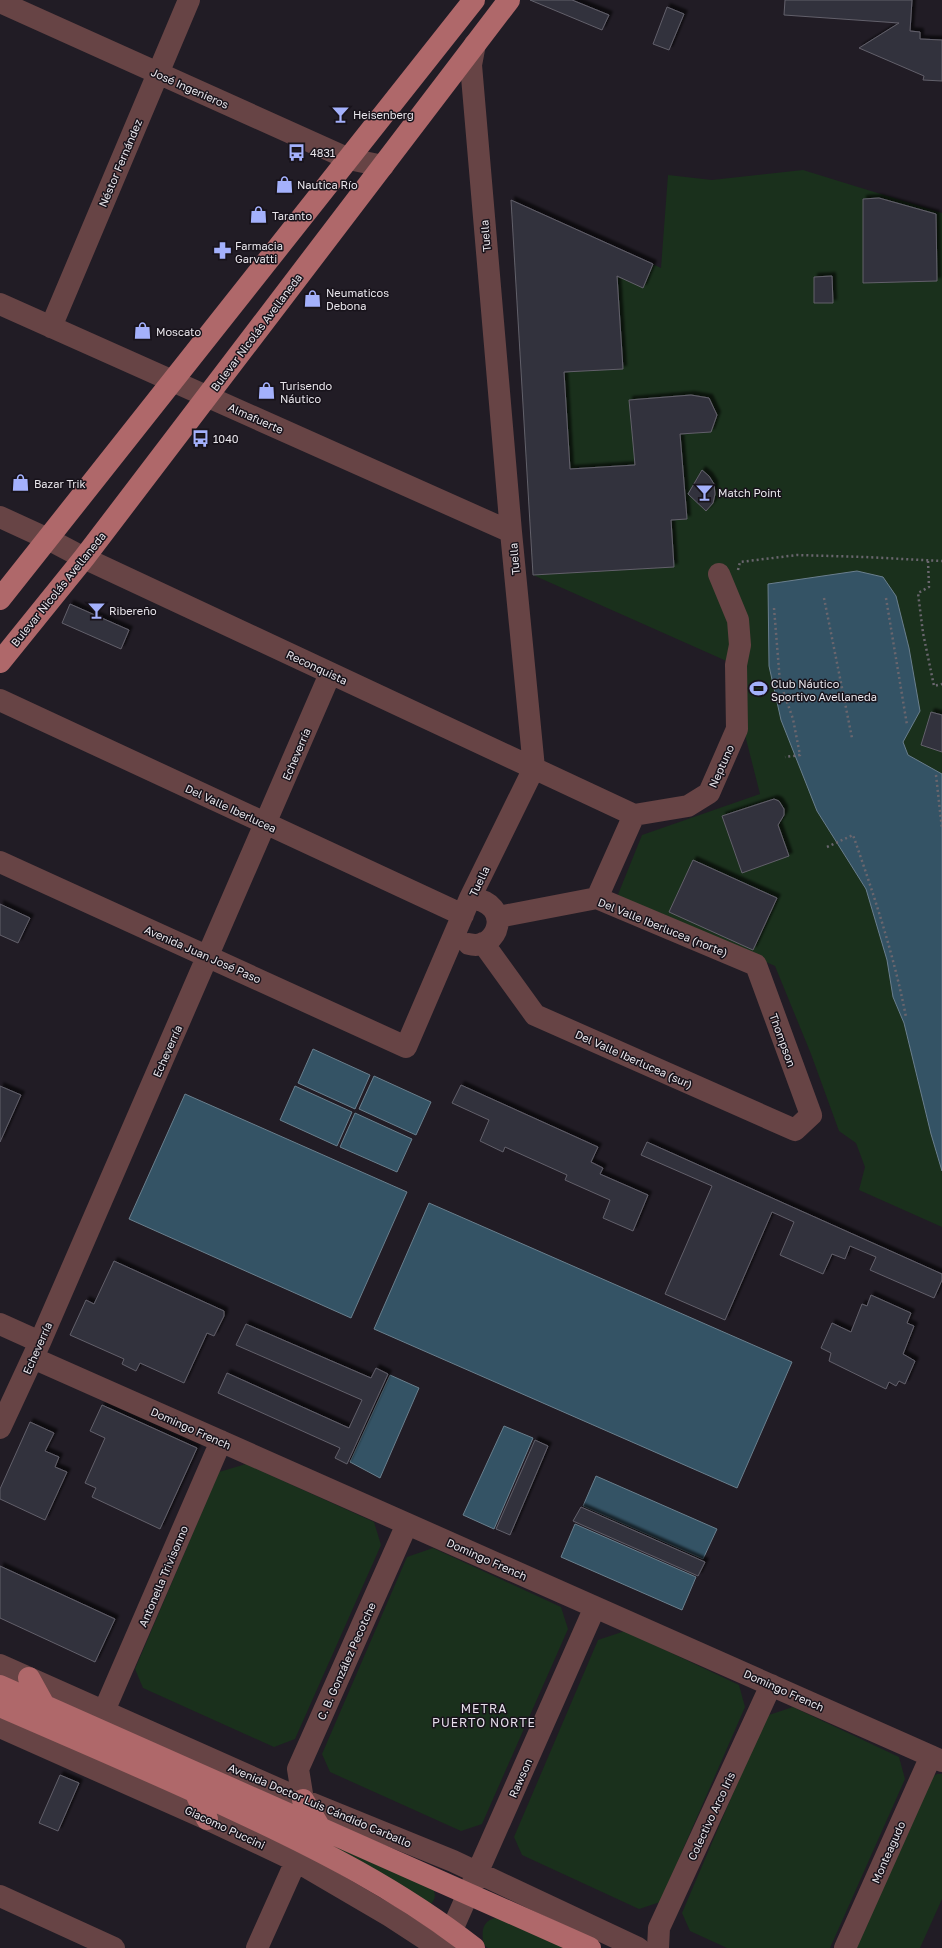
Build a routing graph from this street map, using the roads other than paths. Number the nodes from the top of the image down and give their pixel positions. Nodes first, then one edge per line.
1 (189, 0) edge
2 (474, 0) edge
3 (509, 0) edge
4 (0, 2) edge
5 (475, 44) junction
6 (158, 73) junction
7 (349, 159) junction
8 (383, 166) junction
9 (0, 304) edge
10 (51, 327) junction
11 (173, 381) junction
12 (208, 397) junction
13 (0, 517) edge
14 (511, 532) junction
15 (48, 538) junction
16 (84, 558) junction
17 (719, 574) road end
18 (0, 599) edge
19 (0, 662) edge
20 (330, 674) junction
21 (0, 700) edge
22 (534, 768) junction
23 (634, 815) junction
24 (266, 824) junction
25 (0, 862) edge
26 (597, 898) junction
27 (463, 916) junction
28 (498, 917) junction
29 (483, 943) junction
30 (208, 956) junction
31 (756, 965) joint
32 (406, 1047) joint
33 (811, 1115) joint
34 (0, 1324) edge
35 (36, 1350) junction
36 (0, 1428) edge
37 (221, 1441) junction
38 (407, 1524) junction
39 (596, 1607) junction
40 (0, 1665) edge
41 (29, 1678) junction
42 (772, 1685) junction
43 (0, 1686) edge
44 (0, 1706) edge
45 (45, 1707) junction
46 (104, 1711) junction
47 (0, 1727) edge
48 (936, 1758) edge
49 (195, 1791) junction
50 (303, 1800) junction
51 (207, 1818) junction
52 (320, 1828) junction
53 (296, 1861) junction
54 (478, 1872) junction
55 (468, 1894) junction
56 (0, 1896) edge
57 (448, 1939) edge
58 (114, 1948) edge
59 (257, 1948) edge
60 (438, 1948) edge
61 (474, 1948) edge
62 (590, 1948) edge
63 (638, 1948) edge
64 (658, 1948) edge
65 (845, 1948) edge

1 - 6 street, Néstor Fernández
2 - 7 main road
3 - 5 main road, Bulevar Nicolás Avellaneda
4 - 6 street, José Ingenieros
5 - 8 main road, Bulevar Nicolás Avellaneda
5 - 14 street, Tuella
6 - 7 street, José Ingenieros
6 - 10 street, Néstor Fernández
7 - 8 street, José Ingenieros
7 - 11 main road
8 - 12 main road, Bulevar Nicolás Avellaneda
9 - 10 street, Almafuerte
10 - 11 street, Almafuerte
11 - 12 street, Almafuerte
11 - 15 main road
12 - 14 street, Almafuerte
12 - 16 main road, Bulevar Nicolás Avellaneda
13 - 15 street, Reconquista
14 - 22 street, Tuella
15 - 16 street, Reconquista
15 - 18 main road
16 - 19 main road, Bulevar Nicolás Avellaneda
16 - 20 street, Reconquista
17 - 23 street, Neptuno
20 - 22 street, Reconquista
20 - 24 street, Echeverría
21 - 24 street, Del Valle Iberlucea
22 - 23 street, Reconquista
22 - 27 street, Tuella
23 - 26 street
24 - 27 street, Del Valle Iberlucea
24 - 30 street, Echeverría
25 - 30 street, Avenida Juan José Paso
26 - 28 street, Del Valle Iberlucea (norte)
26 - 31 street, Del Valle Iberlucea (norte)
27 - 28 street, Del Valle Iberlucea
27 - 29 street, Del Valle Iberlucea
27 - 32 street, Tuella
28 - 29 street
29 - 33 street, Del Valle Iberlucea (sur)
30 - 32 street, Avenida Juan José Paso
30 - 35 street, Echeverría
31 - 33 street, Thompson
34 - 35 street, Domingo French
35 - 36 street, Echeverría
35 - 37 street, Domingo French
37 - 38 street, Domingo French
37 - 46 street, Antonella Trivisonno
38 - 39 street, Domingo French
38 - 50 street, C. B. González Pecotche
39 - 42 street, Domingo French
39 - 54 street, Rawson
40 - 41 street, Avenida Doctor Luis Cándido Carballo
41 - 45 main road
41 - 46 street, Avenida Doctor Luis Cándido Carballo
42 - 48 street, Domingo French
42 - 64 street, Colectivo Arco Iris
43 - 45 main road, Avenida Doctor Luis Cándido Carballo
44 - 49 main road
45 - 52 main road, Avenida Doctor Luis Cándido Carballo
46 - 50 street, Avenida Doctor Luis Cándido Carballo
47 - 51 street, Giacomo Puccini
48 - 65 street, Monteagudo
49 - 51 main road
49 - 57 main road
50 - 52 main road
50 - 54 street, Avenida Doctor Luis Cándido Carballo
51 - 53 street, Giacomo Puccini
52 - 55 main road, Avenida Doctor Luis Cándido Carballo
53 - 59 street
53 - 60 street, Giacomo Puccini
54 - 55 street, Rawson
54 - 63 street, Avenida Doctor Luis Cándido Carballo
55 - 57 street, Rawson
55 - 62 main road, Avenida Doctor Luis Cándido Carballo
56 - 58 street
57 - 61 main road

